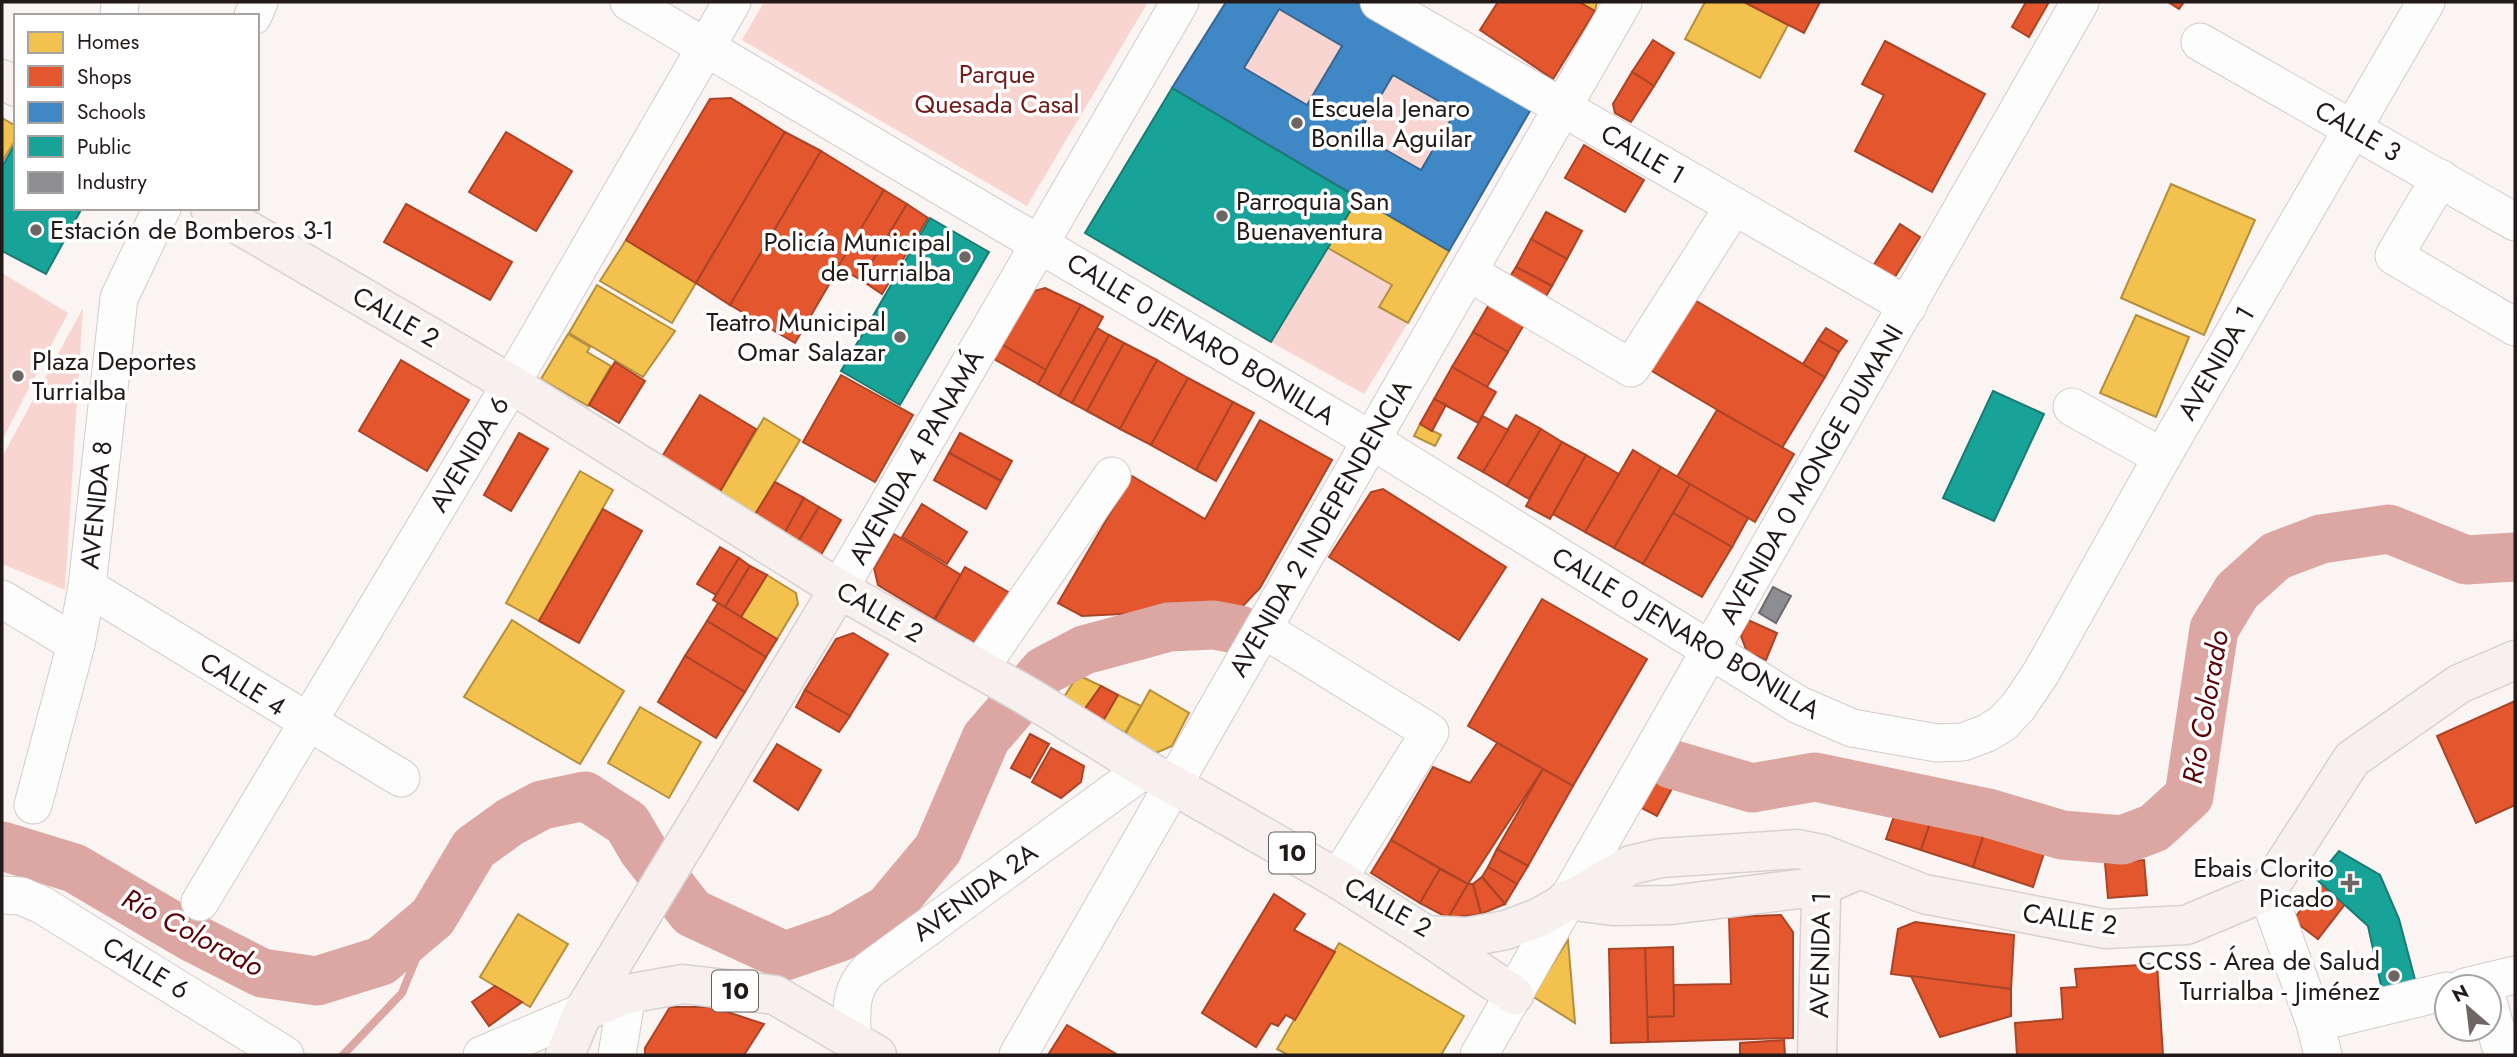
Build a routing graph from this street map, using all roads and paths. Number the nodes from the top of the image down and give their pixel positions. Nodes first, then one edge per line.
1 (629, 2) edge
2 (732, 2) edge
3 (1180, 2) edge
4 (1379, 2) edge
5 (1623, 2) edge
6 (2080, 2) edge
7 (2426, 2) edge
8 (2200, 41) dead end
9 (705, 45) junction
10 (1563, 107) junction
11 (2353, 127) junction
12 (2440, 178) junction
13 (1734, 206) junction
14 (161, 210) edge
15 (213, 210) edge
16 (2515, 222) edge
17 (1040, 243) junction
18 (1468, 272) junction
19 (1908, 306) junction
20 (2515, 327) edge
21 (511, 384) junction
22 (2072, 407) dead end
23 (1371, 440) junction
24 (2162, 457) junction
25 (1112, 476) dead end
26 (87, 587) junction
27 (839, 589) junction
28 (2, 599) edge
29 (1263, 629) junction
30 (76, 644) junction
31 (1710, 648) junction
32 (2515, 660) edge
33 (985, 671) junction
34 (307, 723) junction
35 (2003, 723) joint
36 (1159, 777) junction
37 (401, 778) dead end
38 (33, 806) dead end
39 (1619, 811) junction
40 (1822, 870) junction
41 (1610, 876) junction
42 (1338, 879) junction
43 (2267, 891) junction
44 (2, 895) edge
45 (1566, 900) junction
46 (200, 902) dead end
47 (1426, 935) junction
48 (627, 994) junction
49 (1514, 995) junction
50 (2433, 996) edge
51 (583, 1012) junction
52 (2319, 1039) edge
53 (864, 1048) edge
54 (285, 1055) edge
55 (482, 1055) edge
56 (565, 1055) edge
57 (617, 1055) edge
58 (1018, 1055) edge
59 (1479, 1055) edge
60 (1817, 1055) edge

1 - 9 street, CALLE 0 JENARO BONILLA
2 - 9 street, AVENIDA 6
3 - 17 street, AVENIDA 4 PANAMÁ
4 - 10 street, CALLE 1
5 - 10 street, AVENIDA 2 INDEPENDENCIA
6 - 19 street, AVENIDA 0 MONGE DUMANI
7 - 11 street, AVENIDA 1
8 - 11 street, CALLE 3
9 - 17 street, CALLE 0 JENARO BONILLA
9 - 21 street, AVENIDA 6
10 - 13 street, CALLE 1
10 - 18 street, AVENIDA 2 INDEPENDENCIA
11 - 12 street, CALLE 3
11 - 24 street, AVENIDA 1
12 - 16 street, CALLE 3
12 - 20 street
13 - 18 street
13 - 19 street, CALLE 1
14 - 26 street, AVENIDA 8
15 - 21 main road, CALLE 2
17 - 23 street, CALLE 0 JENARO BONILLA
17 - 27 street, AVENIDA 4 PANAMÁ
18 - 23 street, AVENIDA 2 INDEPENDENCIA
19 - 31 street, AVENIDA 0 MONGE DUMANI
21 - 27 main road, CALLE 2
21 - 34 street, AVENIDA 6
22 - 24 street
23 - 29 street, AVENIDA 2 INDEPENDENCIA
23 - 31 street, CALLE 0 JENARO BONILLA
24 - 35 street, AVENIDA 1
25 - 33 street
26 - 30 street, AVENIDA 8
26 - 34 street, CALLE 4
27 - 33 main road, CALLE 2 / 10
27 - 51 main road, AVENIDA 4 PANAMÁ
28 - 30 street
29 - 36 street, AVENIDA 2 INDEPENDENCIA
29 - 42 street
30 - 38 street, AVENIDA 8
31 - 35 street, CALLE 0 JENARO BONILLA
31 - 39 street, AVENIDA 0 MONGE DUMANI
32 - 43 main road
33 - 36 main road, CALLE 2 / 10
34 - 37 street, CALLE 4
34 - 46 street, AVENIDA 6
36 - 42 main road, CALLE 2 / 10
36 - 53 street, AVENIDA 2A
36 - 58 street, AVENIDA 2 INDEPENDENCIA
39 - 41 street
39 - 45 street, AVENIDA 0 MONGE DUMANI
40 - 41 main road, CALLE 2 / 10
40 - 43 main road, CALLE 2
40 - 45 main road, CALLE 2
40 - 60 main road, AVENIDA 1
41 - 45 main road, CALLE 2 / 10
42 - 47 main road, CALLE 2 / 10
43 - 52 street
44 - 54 street, CALLE 6
45 - 47 main road, CALLE 2 / 10
45 - 49 street, AVENIDA 0 MONGE DUMANI
47 - 49 main road
48 - 51 main road, 10
48 - 53 main road, 10
48 - 57 street
49 - 59 street, AVENIDA 0 MONGE DUMANI
50 - 52 street
51 - 55 street
51 - 56 main road, AVENIDA 4 PANAMÁ

